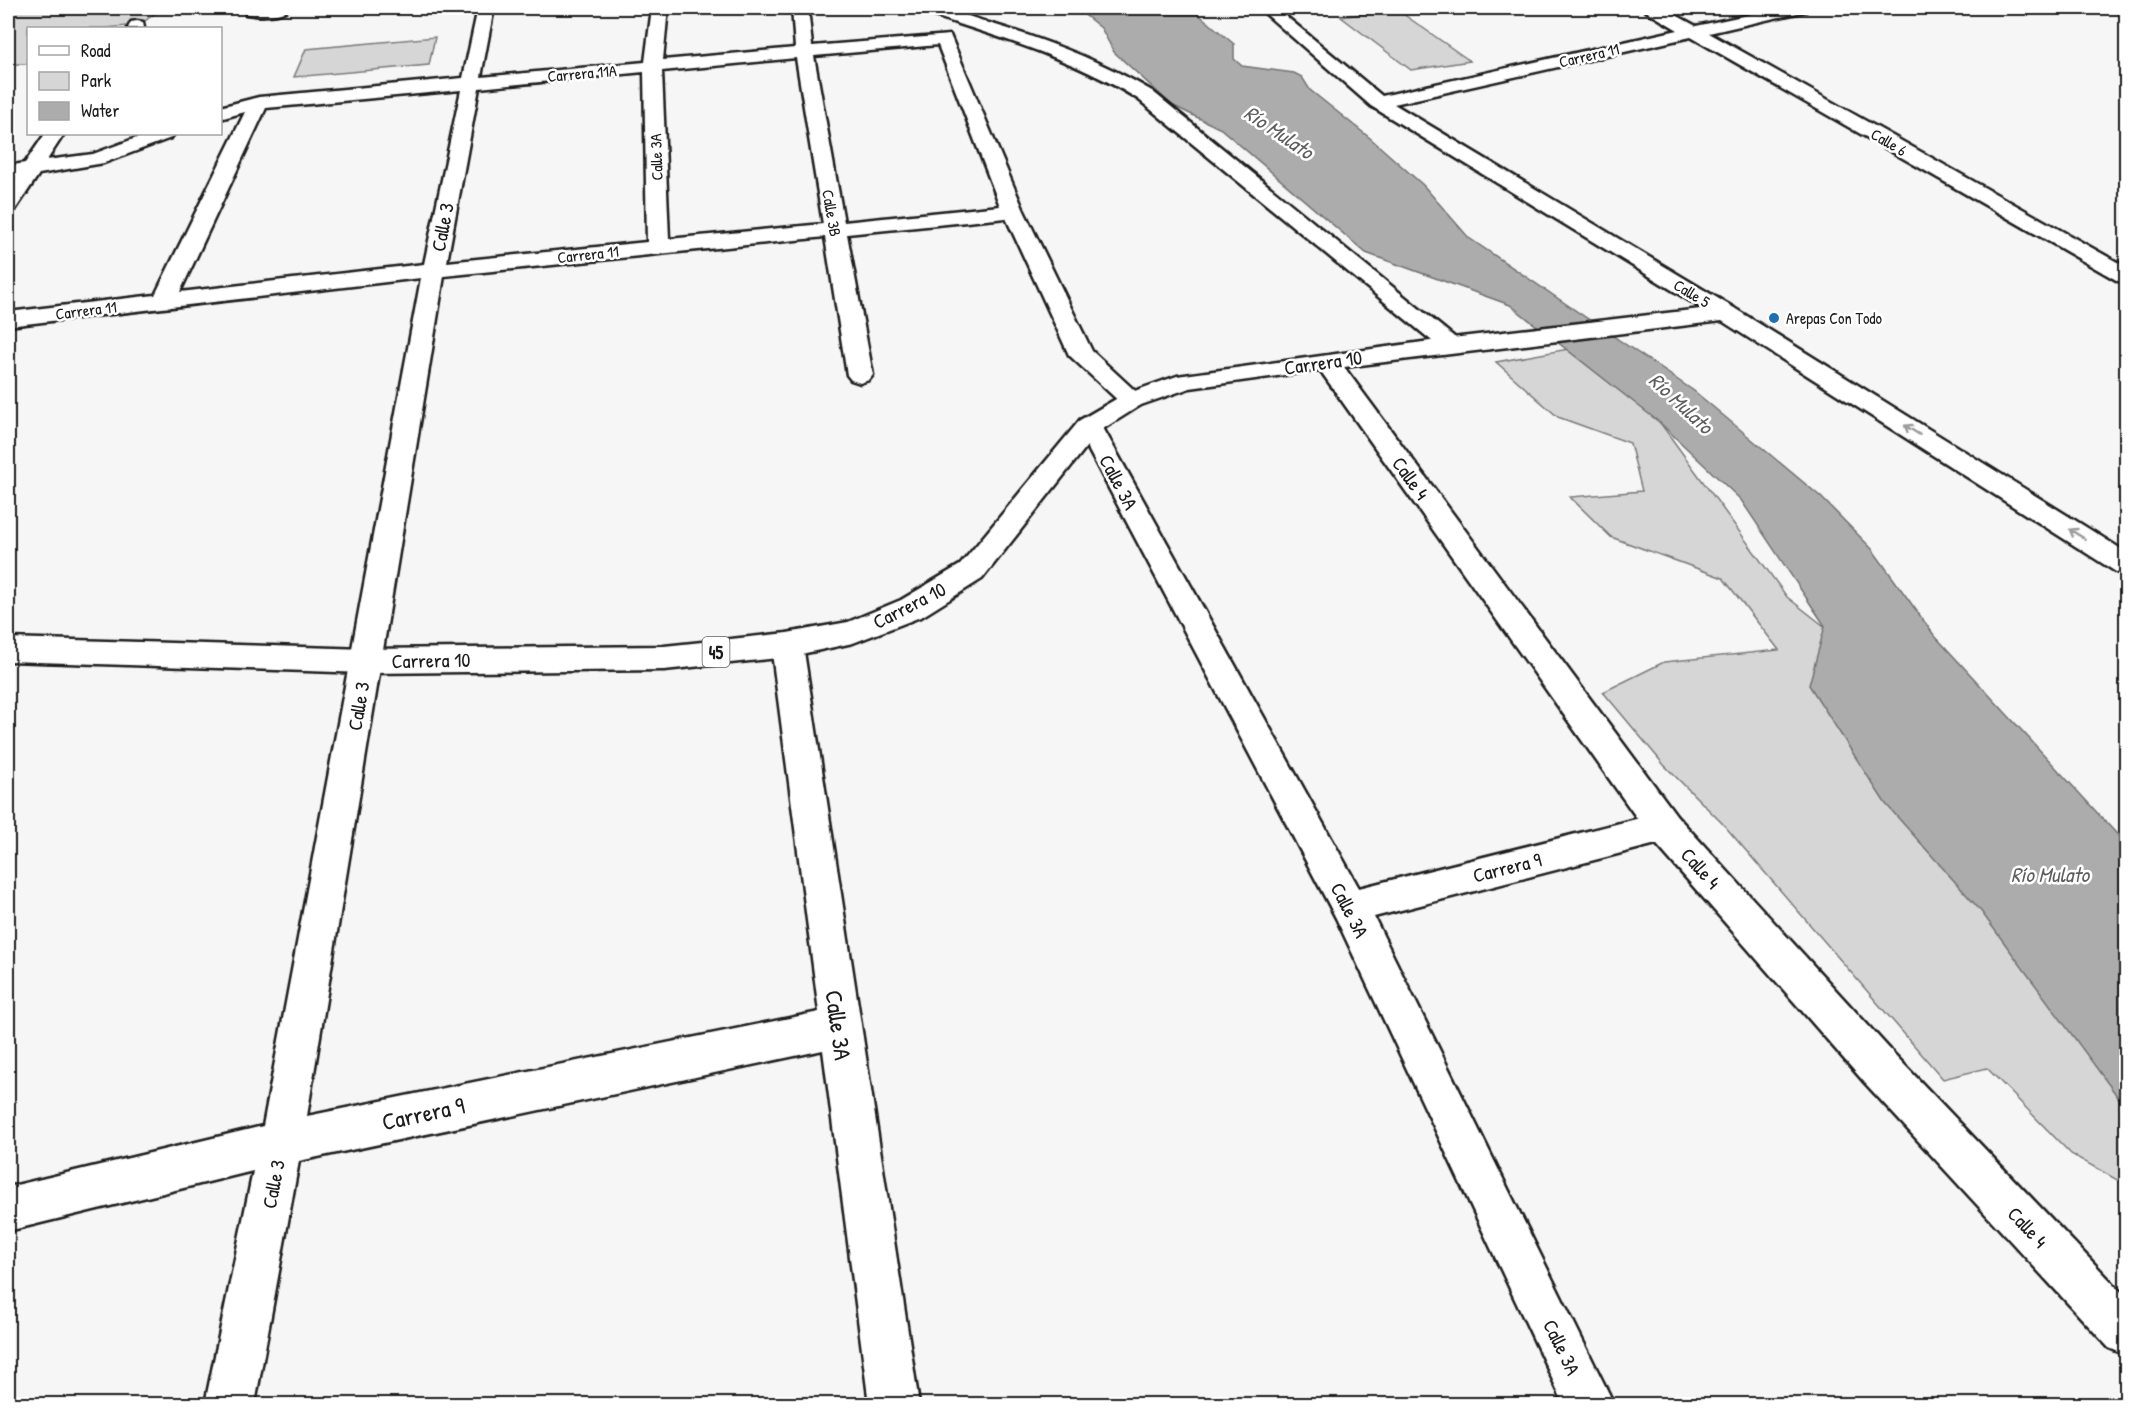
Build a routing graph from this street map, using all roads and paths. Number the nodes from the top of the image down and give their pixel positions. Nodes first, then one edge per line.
1 (281, 8) edge
2 (486, 8) edge
3 (660, 8) edge
4 (800, 8) edge
5 (926, 8) edge
6 (1267, 8) edge
7 (1652, 8) edge
8 (1800, 8) edge
9 (252, 10) dead end
10 (1694, 31) junction
11 (804, 52) junction
12 (653, 67) junction
13 (470, 83) junction
14 (1378, 102) junction
15 (259, 104) junction
16 (222, 112) edge
17 (53, 135) edge
18 (161, 135) edge
19 (31, 170) junction
20 (8, 172) edge
21 (8, 206) edge
22 (1013, 211) junction
23 (834, 227) junction
24 (658, 246) junction
25 (434, 270) junction
26 (2127, 276) edge
27 (164, 301) junction
28 (1726, 313) junction
29 (8, 319) edge
30 (1452, 345) junction
31 (1327, 362) junction
32 (860, 375) dead end
33 (1132, 400) junction
34 (1089, 426) junction
35 (2127, 565) edge
36 (787, 645) junction
37 (8, 650) edge
38 (366, 661) junction
39 (1664, 827) junction
40 (1350, 906) junction
41 (840, 1027) junction
42 (281, 1143) junction
43 (8, 1209) edge
44 (2127, 1331) edge
45 (230, 1404) edge
46 (894, 1404) edge
47 (1589, 1404) edge

1 - 9 street
2 - 13 street, Calle 3
3 - 12 street, Calle 3A
4 - 11 street, Calle 3B
5 - 30 street
6 - 14 street, Calle 5
7 - 10 street, Calle 6
8 - 10 street, Carrera 11
10 - 14 street, Carrera 11
10 - 26 street, Calle 6
11 - 12 street, Carrera 11A
11 - 22 street, Carrera 11A
11 - 23 street, Calle 3B
12 - 13 street, Carrera 11A
12 - 24 street, Calle 3A
13 - 15 street, Carrera 11A
13 - 25 street, Calle 3
14 - 28 street, Calle 5
15 - 16 street, Carrera 11A
15 - 27 street
17 - 19 street
18 - 19 street
19 - 20 street
19 - 21 street
22 - 23 street, Carrera 11
22 - 33 street
23 - 24 street, Carrera 11
23 - 32 street, Calle 3B
24 - 25 street, Carrera 11
25 - 27 street, Carrera 11
25 - 38 street, Calle 3
27 - 29 street, Carrera 11
28 - 30 street, Carrera 10
35 -> 28 street, Calle 5
30 - 31 street, Carrera 10
31 - 33 street, Carrera 10 / 45
31 - 39 street, Calle 4
33 - 34 street, Carrera 10 / 45
34 - 36 street, Carrera 10 / 45
34 - 40 street, Calle 3A
36 - 38 street, Carrera 10 / 45
36 - 41 street, Calle 3A
37 - 38 street, Carrera 10 / 45
38 - 42 street, Calle 3
39 - 40 street, Carrera 9
39 - 44 street, Calle 4
40 - 47 street, Calle 3A
41 - 42 street, Carrera 9
41 - 46 street, Calle 3A
42 - 43 street, Carrera 9
42 - 45 street, Calle 3

